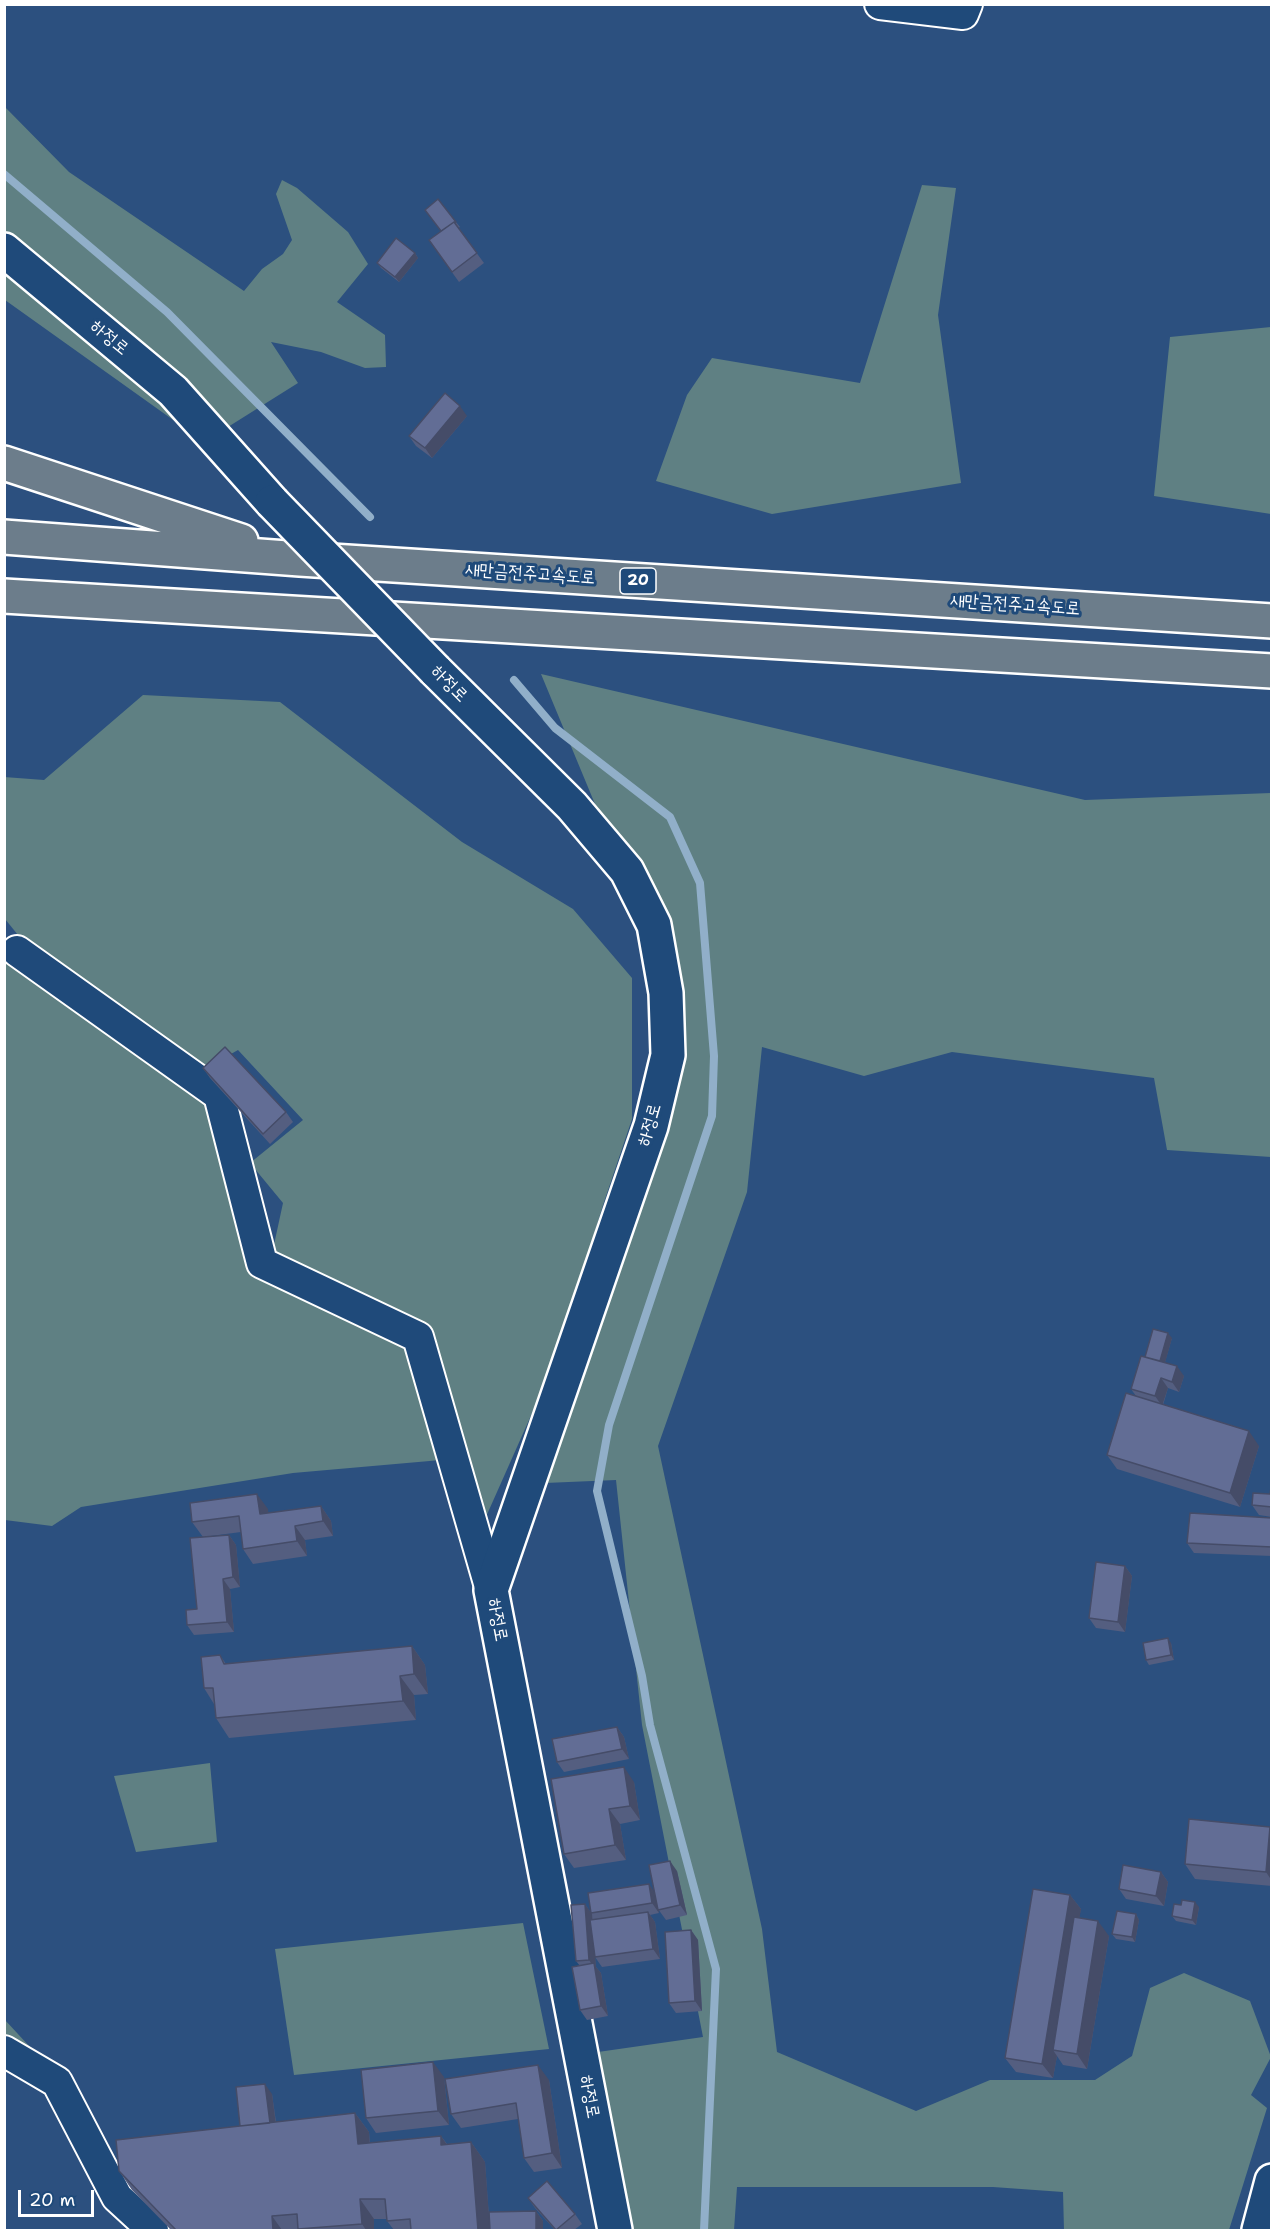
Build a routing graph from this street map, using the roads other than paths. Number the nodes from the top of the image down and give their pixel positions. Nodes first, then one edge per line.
1 (880, 4) edge
2 (967, 4) edge
3 (4, 250) edge
4 (4, 463) edge
5 (4, 537) edge
6 (300, 559) junction
7 (4, 596) edge
8 (1272, 621) edge
9 (1272, 671) edge
10 (17, 951) dead end
11 (491, 1590) junction
12 (4, 2051) edge
13 (1272, 2181) edge
14 (153, 2230) edge
15 (615, 2230) edge
16 (1259, 2230) edge

1 - 2 street
3 - 11 street, 하정로, bridge
4 - 6 highway
5 - 6 highway, 새만금전주고속도로 / 20
6 - 8 highway, 새만금전주고속도로 / 20
7 - 9 highway
10 - 11 street
11 - 15 street, 하정로
12 - 14 street
13 - 16 street

